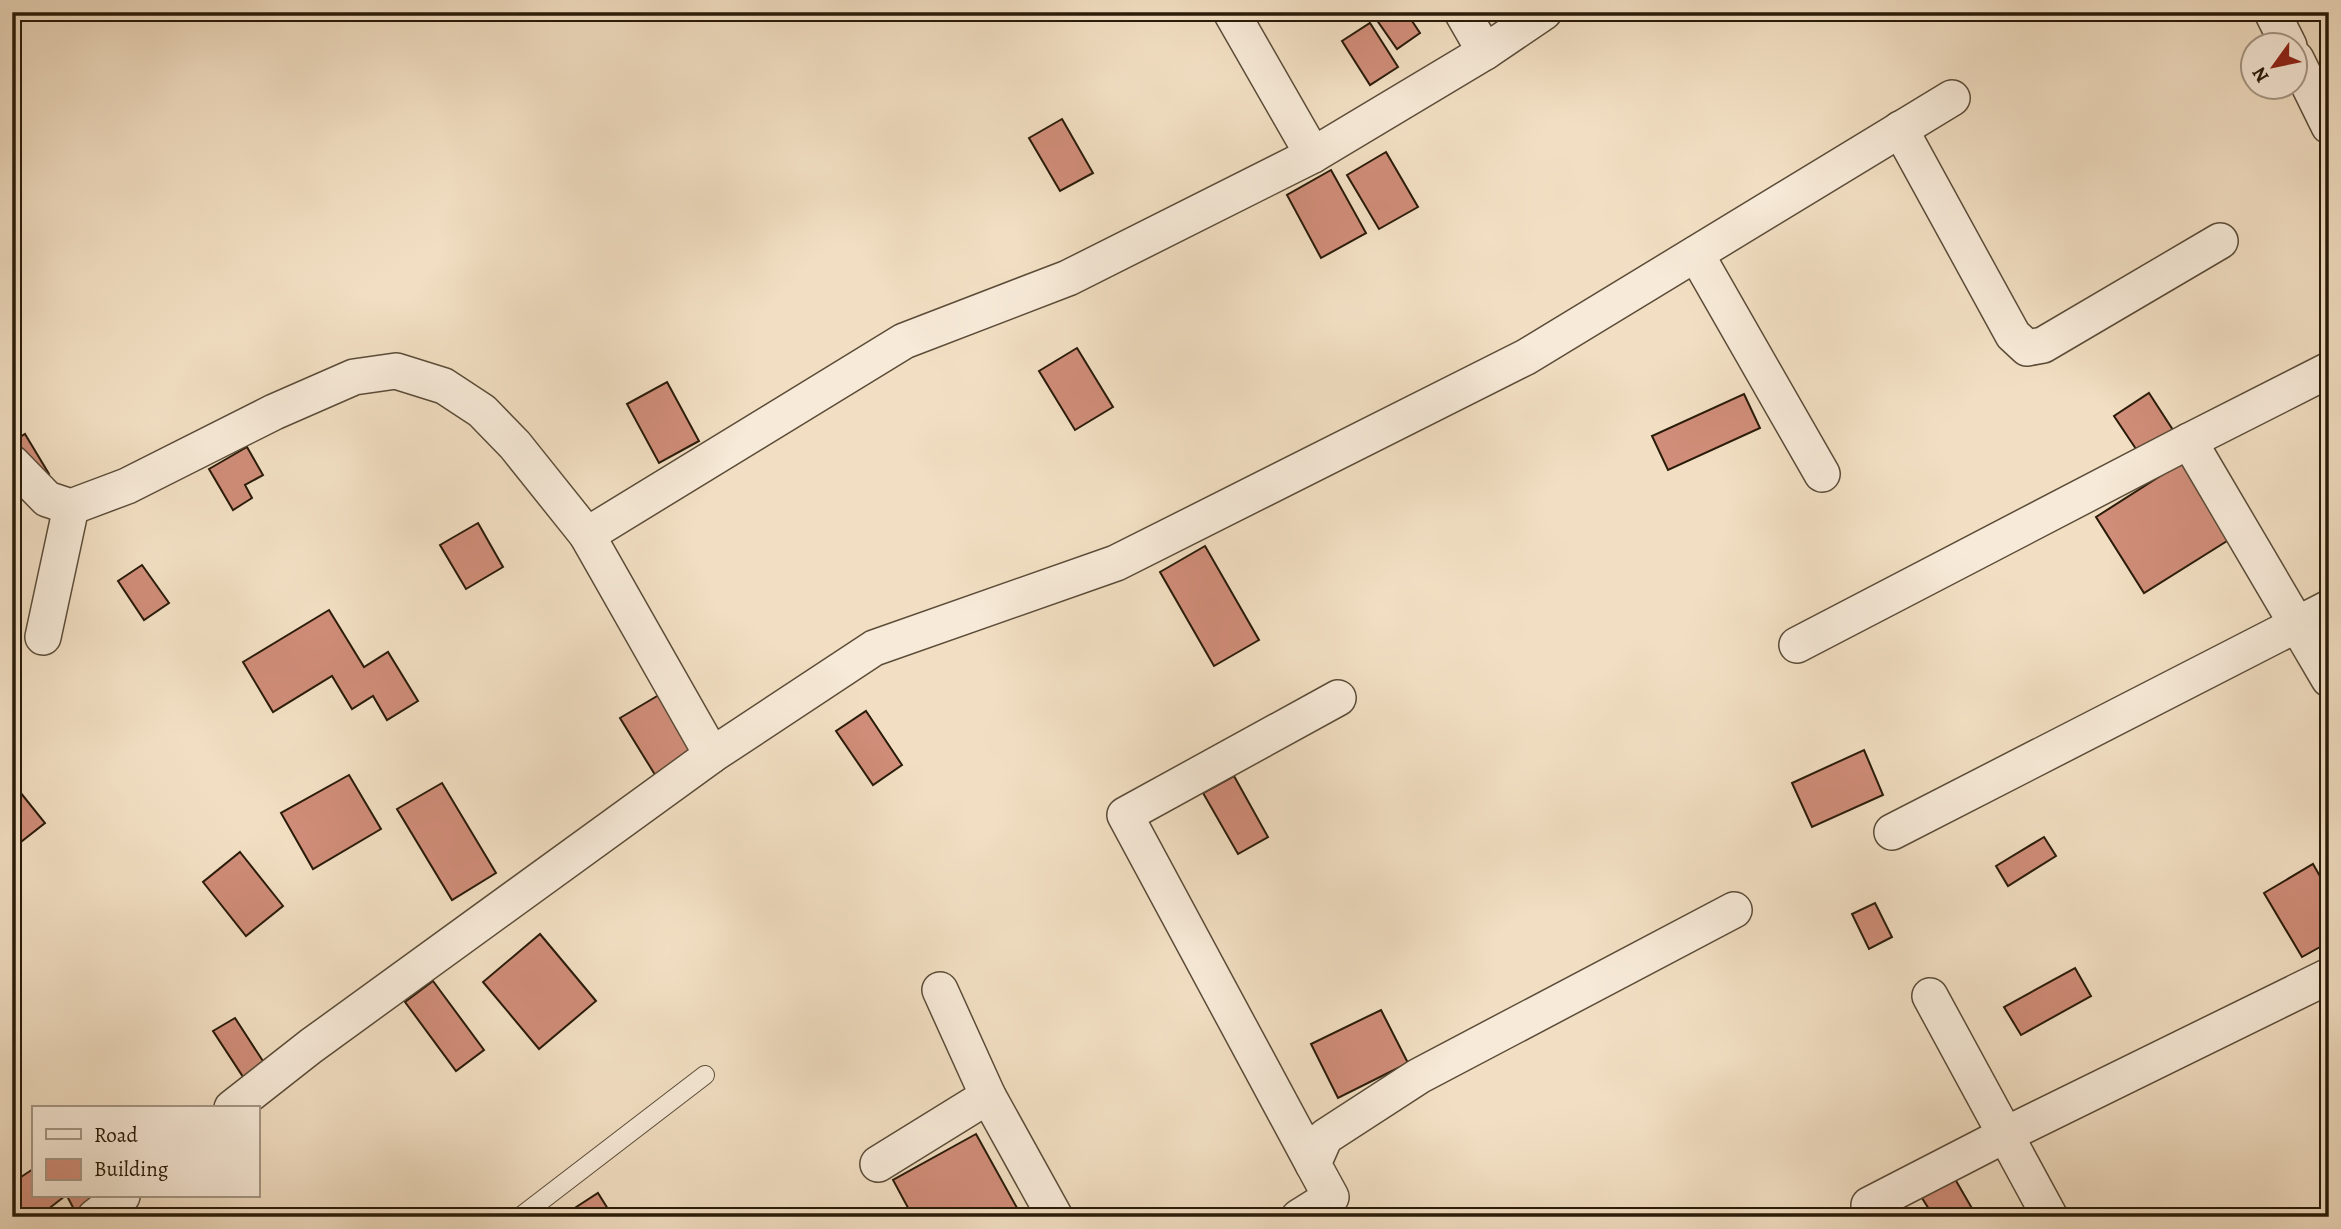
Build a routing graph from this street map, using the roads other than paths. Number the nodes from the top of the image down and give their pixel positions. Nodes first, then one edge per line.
1 (1231, 12) edge
2 (1462, 12) edge
3 (1544, 12) edge
4 (2272, 12) edge
5 (2282, 32) edge
6 (1485, 52) junction
7 (2310, 89) edge
8 (1952, 98) dead end
9 (2329, 126) edge
10 (1900, 130) junction
11 (1313, 155) junction
12 (2220, 241) dead end
13 (1696, 254) junction
14 (2329, 370) edge
15 (2189, 441) junction
16 (12, 463) edge
17 (1822, 474) dead end
18 (71, 507) junction
19 (587, 536) junction
20 (2329, 608) edge
21 (2296, 625) junction
22 (43, 638) dead end
23 (1797, 645) dead end
24 (2329, 679) edge
25 (1338, 698) dead end
26 (712, 755) junction
27 (1892, 832) dead end
28 (1734, 910) dead end
29 (2329, 976) edge
30 (940, 990) dead end
31 (1930, 996) dead end
32 (705, 1075) dead end
33 (988, 1096) junction
34 (235, 1106) edge
35 (2005, 1135) junction
36 (878, 1164) dead end
37 (1313, 1164) junction
38 (119, 1198) edge
39 (1869, 1205) dead end
40 (1342, 1207) edge
41 (95, 1217) edge
42 (520, 1217) edge
43 (1055, 1217) edge
44 (1299, 1217) edge
45 (2050, 1217) edge

1 - 11 street
2 - 6 street
3 - 6 street
4 - 5 street
6 - 11 street
7 - 9 street
8 - 10 street
10 - 12 street
10 - 13 street
11 - 19 street
13 - 17 street
13 - 26 street
14 - 15 street
15 - 21 street
15 - 23 street
16 - 18 street
18 - 19 street
18 - 22 street
19 - 26 street
20 - 21 street
21 - 24 street
21 - 27 street
25 - 37 street
26 - 34 street
28 - 37 street
29 - 35 street
30 - 33 street
31 - 35 street
32 - 42 lane
33 - 36 street
33 - 43 street
35 - 39 street
35 - 45 street
37 - 40 street
38 - 41 street
40 - 44 street

